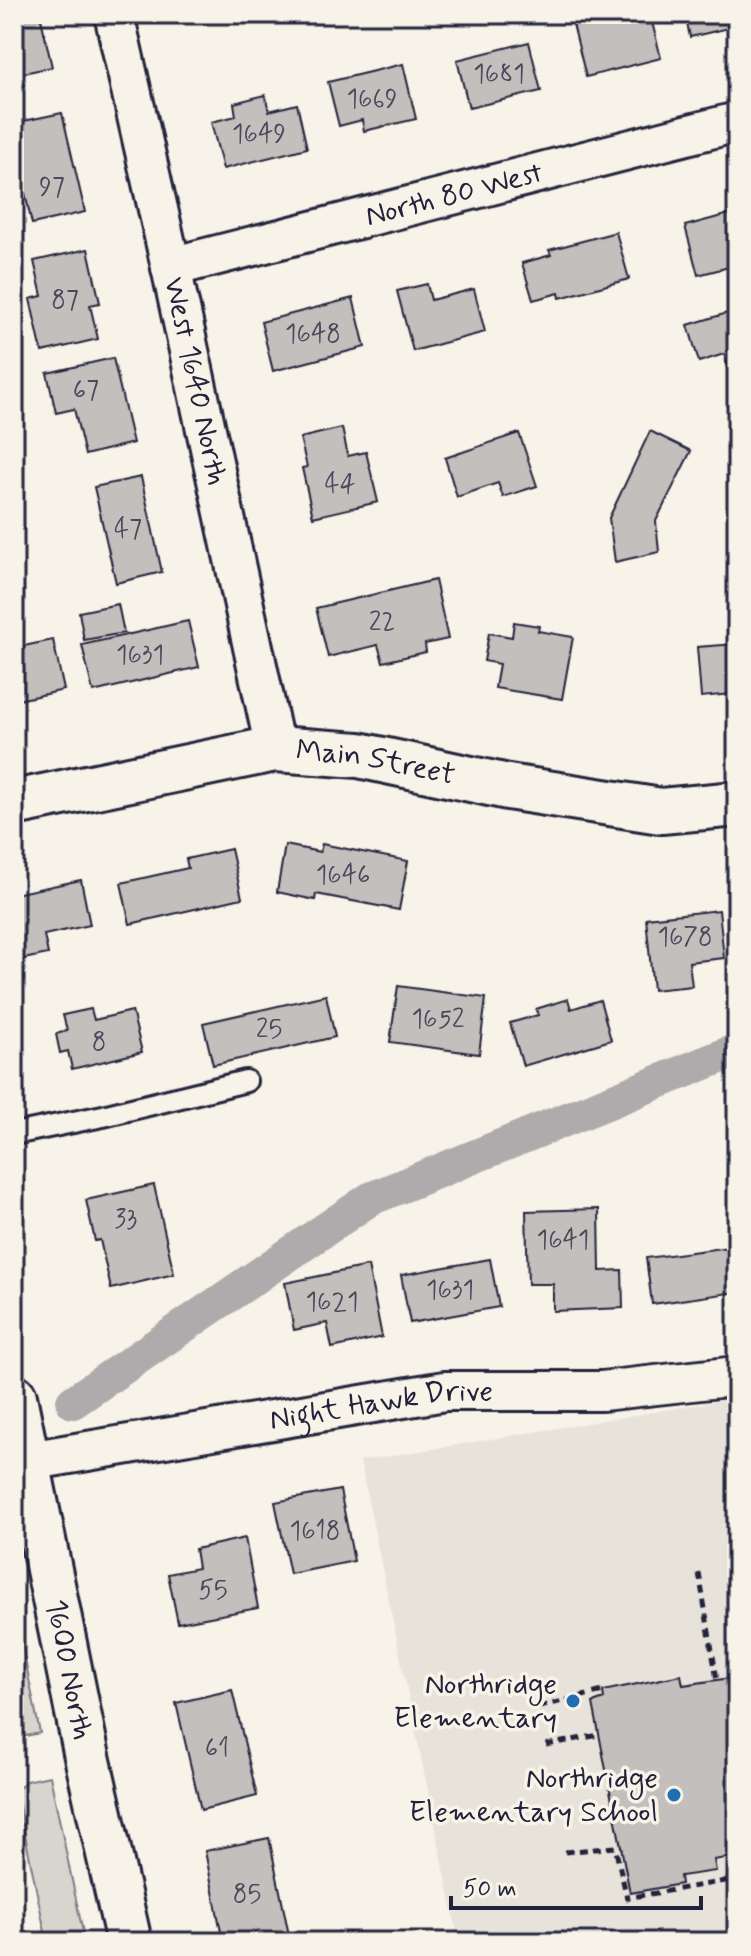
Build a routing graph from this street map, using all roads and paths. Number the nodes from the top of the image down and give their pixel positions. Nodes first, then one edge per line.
1 (114, 14) edge
2 (737, 122) edge
3 (171, 267) junction
4 (275, 749) junction
5 (14, 803) edge
6 (737, 804) edge
7 (246, 1081) dead end
8 (14, 1134) edge
9 (737, 1376) edge
10 (14, 1397) edge
11 (28, 1461) junction
12 (28, 1534) edge
13 (699, 1573) dead end
14 (717, 1680) dead end
15 (603, 1691) dead end
16 (539, 1707) dead end
17 (599, 1735) dead end
18 (546, 1745) dead end
19 (565, 1852) dead end
20 (737, 1879) edge
21 (129, 1942) edge

1 - 3 street, West 1640 North
2 - 3 street, North 80 West
3 - 4 street, West 1640 North
4 - 5 street, Main Street
4 - 6 street, Main Street
7 - 8 lane
9 - 11 street, Night Hawk Drive
10 - 11 street, 1600 North
11 - 12 street, 1600 North
12 - 21 street, 1600 North
13 - 14 path
15 - 16 path
17 - 18 path
19 - 20 path

